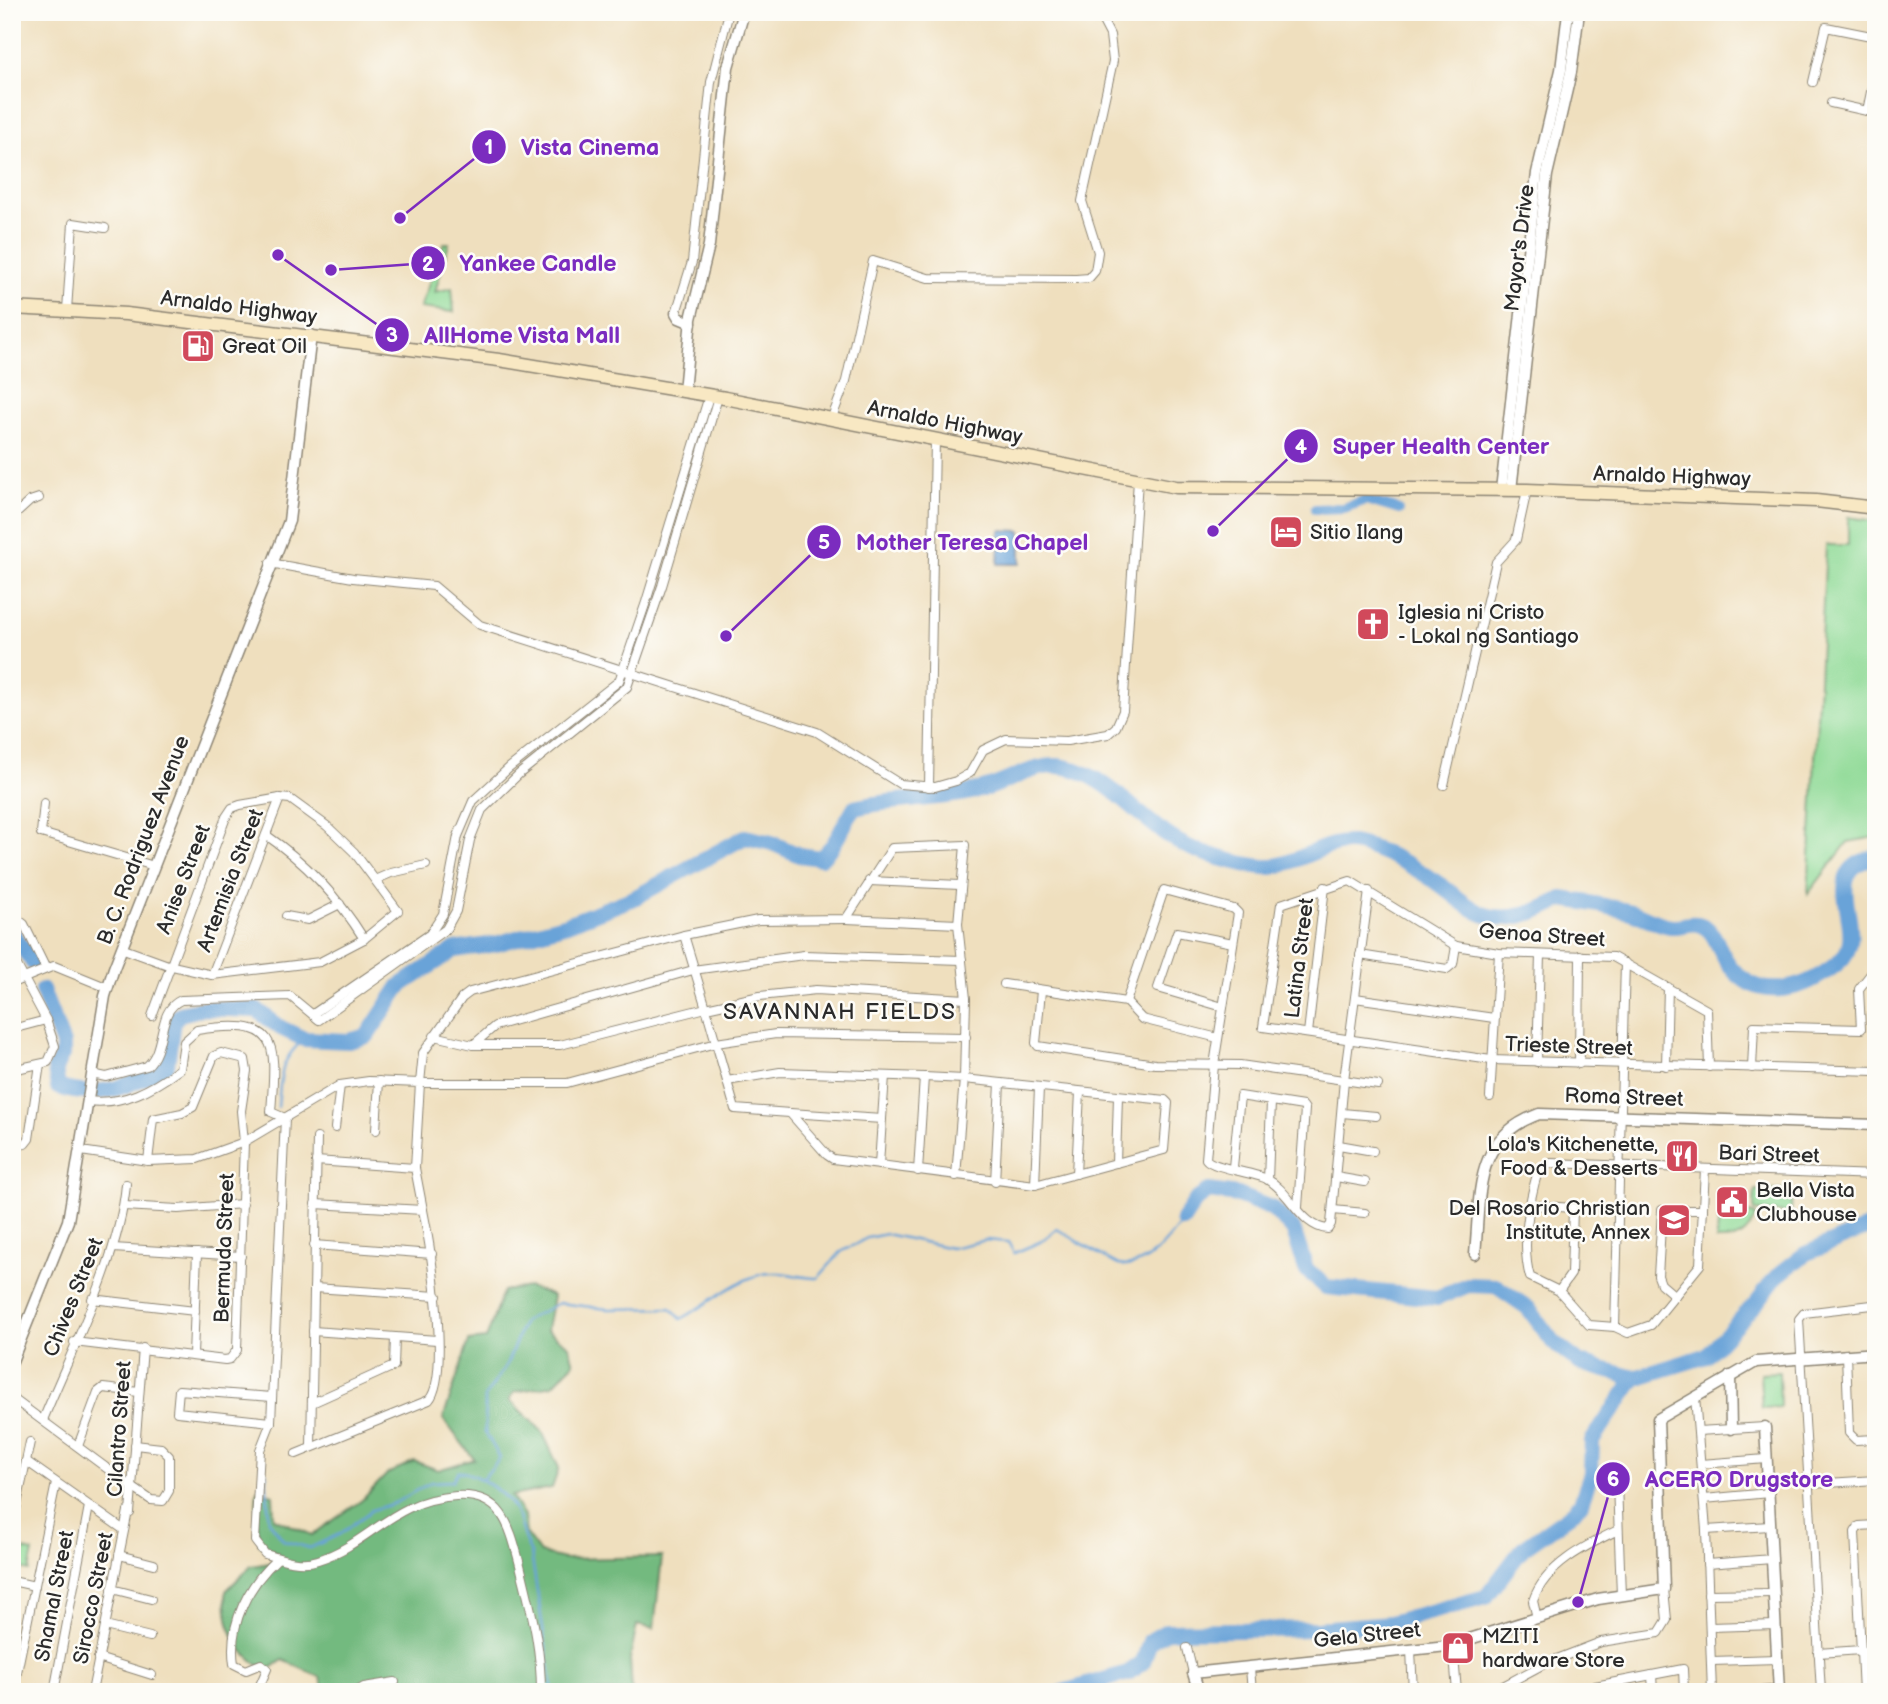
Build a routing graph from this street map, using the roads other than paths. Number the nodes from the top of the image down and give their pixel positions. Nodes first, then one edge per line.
1 (729, 12) edge
2 (744, 12) edge
3 (1098, 12) edge
4 (1568, 12) edge
5 (1579, 12) edge
6 (1876, 37) edge
7 (1876, 68) edge
8 (1813, 82) dead end
9 (1831, 103) dead end
10 (1871, 112) edge
11 (13, 210) edge
12 (12, 218) edge
13 (105, 228) dead end
14 (1535, 235) junction
15 (12, 308) edge
16 (67, 310) junction
17 (676, 313) joint
18 (691, 323) junction
19 (311, 335) junction
20 (684, 391) junction
21 (713, 396) junction
22 (831, 420) junction
23 (935, 439) junction
24 (1138, 480) junction
25 (1506, 490) junction
26 (1527, 490) junction
27 (40, 498) dead end
28 (1876, 508) edge
29 (12, 512) edge
30 (270, 563) junction
31 (622, 671) junction
32 (632, 674) junction
33 (1444, 785) dead end
34 (929, 787) junction
35 (280, 797) junction
36 (44, 803) dead end
37 (266, 835) junction
38 (426, 865) dead end
39 (154, 866) junction
40 (377, 879) junction
41 (869, 881) junction
42 (960, 885) junction
43 (1325, 887) junction
44 (1369, 891) junction
45 (340, 904) junction
46 (12, 915) edge
47 (286, 916) dead end
48 (846, 919) junction
49 (958, 924) junction
50 (684, 935) junction
51 (364, 939) junction
52 (1233, 943) junction
53 (1456, 946) junction
54 (121, 948) junction
55 (1499, 953) junction
56 (1540, 955) junction
57 (1580, 955) junction
58 (12, 956) edge
59 (1360, 956) junction
60 (962, 960) junction
61 (1625, 963) junction
62 (168, 965) junction
63 (45, 967) junction
64 (1876, 967) edge
65 (693, 971) junction
66 (212, 975) junction
67 (26, 979) junction
68 (12, 983) edge
69 (1004, 984) dead end
70 (1668, 987) junction
71 (108, 988) junction
72 (1041, 991) junction
73 (1355, 998) junction
74 (966, 999) junction
75 (1126, 1002) junction
76 (1223, 1007) junction
77 (706, 1008) junction
78 (152, 1016) dead end
79 (316, 1017) junction
80 (1494, 1018) junction
81 (46, 1020) junction
82 (1263, 1027) joint
83 (12, 1029) edge
84 (1308, 1033) junction
85 (434, 1036) junction
86 (966, 1037) junction
87 (1218, 1038) junction
88 (1349, 1039) junction
89 (716, 1043) junction
90 (473, 1045) junction
91 (1491, 1060) junction
92 (1537, 1062) junction
93 (40, 1064) junction
94 (1579, 1064) junction
95 (1214, 1065) junction
96 (1621, 1065) junction
97 (1665, 1066) junction
98 (1709, 1068) junction
99 (1752, 1069) junction
100 (12, 1070) edge
101 (1876, 1071) edge
102 (92, 1075) junction
103 (885, 1076) junction
104 (924, 1077) junction
105 (964, 1079) junction
106 (1344, 1080) junction
107 (379, 1081) junction
108 (727, 1082) junction
109 (420, 1083) junction
110 (1000, 1083) junction
111 (340, 1085) junction
112 (1378, 1085) dead end
113 (1039, 1087) junction
114 (1080, 1092) junction
115 (1118, 1097) junction
116 (1490, 1097) dead end
117 (88, 1100) junction
118 (1272, 1101) junction
119 (790, 1113) junction
120 (1342, 1113) junction
121 (1621, 1115) junction
122 (1377, 1116) dead end
123 (285, 1118) junction
124 (882, 1119) junction
125 (1876, 1125) edge
126 (335, 1128) dead end
127 (376, 1130) dead end
128 (317, 1138) dead end
129 (244, 1142) junction
130 (1339, 1144) junction
131 (12, 1147) edge
132 (81, 1151) junction
133 (1373, 1151) dead end
134 (148, 1161) junction
135 (316, 1161) junction
136 (1116, 1163) junction
137 (879, 1165) junction
138 (1620, 1166) junction
139 (1233, 1167) junction
140 (415, 1168) junction
141 (1705, 1169) junction
142 (918, 1171) junction
143 (1076, 1174) junction
144 (1876, 1175) edge
145 (956, 1176) junction
146 (1336, 1177) junction
147 (1268, 1180) junction
148 (995, 1182) junction
149 (1365, 1182) dead end
150 (126, 1184) dead end
151 (1035, 1185) junction
152 (243, 1204) junction
153 (315, 1204) junction
154 (1531, 1205) junction
155 (124, 1206) junction
156 (1298, 1208) junction
157 (424, 1210) junction
158 (1333, 1210) junction
159 (1703, 1210) junction
160 (1365, 1213) dead end
161 (314, 1245) junction
162 (113, 1248) junction
163 (197, 1253) junction
164 (432, 1254) junction
165 (1475, 1254) dead end
166 (241, 1256) junction
167 (314, 1288) junction
168 (1559, 1291) junction
169 (437, 1296) junction
170 (1675, 1296) junction
171 (92, 1299) junction
172 (1872, 1305) dead end
173 (195, 1311) junction
174 (1615, 1327) junction
175 (313, 1331) junction
176 (395, 1337) junction
177 (437, 1340) junction
178 (74, 1342) junction
179 (143, 1348) junction
180 (1876, 1353) edge
181 (1846, 1354) junction
182 (193, 1355) junction
183 (1802, 1357) junction
184 (12, 1361) edge
185 (1730, 1376) junction
186 (139, 1392) junction
187 (272, 1397) junction
188 (1695, 1397) junction
189 (12, 1398) edge
190 (312, 1403) junction
191 (43, 1420) junction
192 (271, 1422) junction
193 (1765, 1426) joint
194 (1731, 1429) junction
195 (1698, 1431) junction
196 (1876, 1439) edge
197 (30, 1442) dead end
198 (135, 1445) junction
199 (78, 1446) junction
200 (311, 1446) junction
201 (296, 1454) dead end
202 (1766, 1459) junction
203 (26, 1461) junction
204 (1701, 1464) junction
205 (1876, 1480) edge
206 (1617, 1482) dead end
207 (56, 1483) junction
208 (1811, 1484) junction
209 (132, 1487) junction
210 (1769, 1493) junction
211 (1704, 1499) junction
212 (89, 1506) junction
213 (16, 1509) dead end
214 (130, 1512) joint
215 (1876, 1525) edge
216 (1770, 1526) junction
217 (124, 1530) junction
218 (1618, 1530) junction
219 (1706, 1530) junction
220 (119, 1555) junction
221 (278, 1558) junction
222 (1772, 1559) junction
223 (154, 1564) dead end
224 (1707, 1564) junction
225 (12, 1581) edge
226 (35, 1586) junction
227 (1664, 1589) junction
228 (112, 1590) junction
229 (1774, 1593) junction
230 (1708, 1594) junction
231 (1621, 1596) junction
232 (151, 1599) dead end
233 (1537, 1618) junction
234 (1776, 1625) junction
235 (105, 1626) junction
236 (1710, 1627) junction
237 (150, 1637) dead end
238 (1453, 1644) junction
239 (1187, 1648) dead end
240 (1411, 1650) junction
241 (1861, 1650) junction
242 (1818, 1653) junction
243 (98, 1658) junction
244 (1777, 1659) junction
245 (1712, 1661) junction
246 (1250, 1668) junction
247 (1193, 1673) junction
248 (152, 1675) dead end
249 (1652, 1675) junction
250 (1620, 1681) junction
251 (394, 1682) dead end
252 (1590, 1689) edge
253 (1779, 1690) edge
254 (13, 1692) edge
255 (54, 1692) edge
256 (92, 1692) edge
257 (257, 1692) edge
258 (356, 1692) edge
259 (541, 1692) edge
260 (1199, 1692) edge
261 (1252, 1692) edge
262 (1413, 1692) edge
263 (1457, 1692) edge
264 (1492, 1692) edge
265 (1580, 1692) edge
266 (1621, 1692) edge
267 (1653, 1692) edge
268 (1684, 1692) edge
269 (1712, 1692) edge
270 (1751, 1692) edge
271 (1821, 1692) edge
272 (1863, 1692) edge

1 - 17 street
2 - 18 street
3 - 22 street
4 - 14 street, Mayor's Drive
5 - 14 street, Mayor's Drive
6 - 8 street
7 - 10 street
9 - 10 street
11 - 12 street
13 - 16 street
14 - 25 street, Mayor's Drive
15 - 16 main road, Arnaldo Highway
16 - 19 main road, Arnaldo Highway
17 - 18 street
18 - 20 street
19 - 20 main road, Arnaldo Highway
19 - 30 street, B. C. Rodriguez Avenue
20 - 21 main road, Arnaldo Highway
21 - 22 main road, Arnaldo Highway
21 - 31 street
21 - 32 street
22 - 23 main road, Arnaldo Highway
23 - 24 main road, Arnaldo Highway
23 - 34 street
24 - 25 main road, Arnaldo Highway
24 - 34 street
25 - 26 main road, Arnaldo Highway
26 - 28 main road, Arnaldo Highway
26 - 33 street
27 - 29 street
30 - 31 street
30 - 39 street, B. C. Rodriguez Avenue
31 - 32 street
31 - 79 street
32 - 34 street
32 - 79 street
35 - 37 street, Artemisia Street
35 - 40 street, Anise Street
35 - 62 street, Anise Street
36 - 39 street
37 - 45 street
37 - 66 street, Artemisia Street
38 - 40 street
39 - 54 street, B. C. Rodriguez Avenue
40 - 51 street, Anise Street
41 - 42 street
41 - 42 street
41 - 48 street
42 - 49 street
43 - 44 street, Genoa Street
43 - 82 street, Genoa Street
43 - 84 street, Latina Street
44 - 53 street, Genoa Street
44 - 59 street
45 - 47 street
45 - 51 street
46 - 63 street
48 - 49 street
48 - 50 street
49 - 60 street
50 - 65 street
50 - 85 street
51 - 66 street, Anise Street
52 - 75 street
52 - 76 street
52 - 76 street
53 - 55 street, Genoa Street
53 - 59 street
54 - 62 street, Anise Street
54 - 71 street, B. C. Rodriguez Avenue
55 - 56 street, Genoa Street
55 - 80 street
56 - 57 street, Genoa Street
56 - 92 street
57 - 61 street, Genoa Street
57 - 94 street
58 - 67 street
59 - 73 street
60 - 65 street
60 - 74 street
61 - 70 street, Genoa Street
61 - 96 street
62 - 66 street, Anise Street
62 - 78 street, Anise Street
63 - 67 street
63 - 71 street
64 - 99 street
65 - 77 street
65 - 90 street
67 - 68 street
67 - 81 street
69 - 72 street
70 - 97 street
70 - 98 street, Genoa Street
71 - 102 street, B. C. Rodriguez Avenue
72 - 75 street
72 - 95 street
73 - 80 street
73 - 88 street
74 - 77 street
74 - 86 street
75 - 87 street
76 - 87 street
77 - 89 street
77 - 90 street
79 - 102 street
80 - 91 street
81 - 83 street
81 - 93 street
82 - 84 street, Trieste Street
84 - 88 street, Trieste Street
85 - 90 street
85 - 109 street
86 - 89 street
86 - 105 street
87 - 95 street
88 - 91 street, Trieste Street
88 - 106 street
89 - 108 street
89 - 109 street
91 - 92 street, Trieste Street
91 - 116 street
92 - 94 street, Trieste Street
93 - 100 street
93 - 131 street
94 - 96 street, Trieste Street
95 - 106 street
95 - 139 street
96 - 97 street, Trieste Street
96 - 121 street
97 - 98 street, Trieste Street
98 - 99 street, Trieste Street
99 - 101 street, Trieste Street
102 - 117 street, B. C. Rodriguez Avenue
103 - 104 street
103 - 108 street
103 - 124 street
104 - 105 street
104 - 142 street
105 - 110 street
105 - 145 street
106 - 112 street
106 - 120 street
107 - 109 street
107 - 111 street
107 - 127 street
108 - 119 street
109 - 140 street
110 - 113 street
110 - 148 street
111 - 123 street
111 - 126 street
113 - 114 street
113 - 151 street
114 - 115 street
114 - 143 street
115 - 136 street
115 - 136 street
117 - 123 street
117 - 132 street, B. C. Rodriguez Avenue
118 - 139 street
118 - 147 street
118 - 156 street
119 - 124 street
119 - 137 street
120 - 122 street
120 - 130 street
121 - 125 street, Roma Street
121 - 138 street
121 - 165 street, Roma Street
123 - 129 street
123 - 187 street
124 - 137 street
128 - 135 street
129 - 134 street
129 - 134 street, Bermuda Street
129 - 152 street, Bermuda Street
130 - 133 street
130 - 146 street
132 - 134 street
132 - 184 street, B. C. Rodriguez Avenue
135 - 140 street
135 - 153 street
136 - 143 street
137 - 142 street
138 - 141 street, Bari Street
138 - 154 street, Bari Street
138 - 174 street
139 - 147 street
140 - 157 street
141 - 144 street, Bari Street
141 - 159 street
142 - 145 street
143 - 151 street
145 - 148 street
146 - 149 street
146 - 158 street
147 - 156 street
148 - 151 street
150 - 155 street, Chives Street
152 - 155 street
152 - 166 street, Bermuda Street
153 - 157 street
153 - 161 street
154 - 168 street, Bari Street
154 - 168 street
155 - 162 street, Chives Street
156 - 158 street
157 - 164 street
158 - 160 street
159 - 170 street
159 - 170 street
161 - 164 street
161 - 167 street
162 - 163 street
162 - 171 street, Chives Street
163 - 166 street
163 - 173 street
164 - 169 street
166 - 182 street, Bermuda Street
167 - 169 street
167 - 175 street
168 - 174 street
169 - 177 street
170 - 174 street
171 - 173 street
171 - 178 street, Chives Street
172 - 183 street
173 - 182 street
175 - 176 street
175 - 190 street
176 - 177 street
176 - 190 street
177 - 200 street
178 - 179 street
178 - 191 street, Chives Street
179 - 182 street
179 - 186 street, Cilantro Street
180 - 181 street
181 - 183 street
181 - 196 street
183 - 185 street
183 - 208 street
185 - 188 street
185 - 194 street
186 - 198 street, Cilantro Street
186 - 199 street
187 - 192 street
187 - 192 street
188 - 195 street
188 - 227 street
189 - 191 street
190 - 200 street
191 - 199 street
192 - 221 street
193 - 194 street
193 - 202 street
194 - 195 street
195 - 204 street
197 - 203 street
198 - 209 street, Cilantro Street
198 - 209 street
199 - 209 street
200 - 201 street
202 - 204 street
202 - 210 street
203 - 207 street
203 - 213 street
204 - 211 street
205 - 208 street
206 - 218 street
207 - 212 street
207 - 226 street
208 - 242 street
209 - 214 street, Cilantro Street
210 - 211 street
210 - 216 street
211 - 219 street
212 - 217 street
212 - 255 street, Shamal Street
214 - 217 street, Sirocco Street
215 - 241 street
216 - 219 street
216 - 222 street
217 - 220 street, Sirocco Street
218 - 231 street
218 - 233 street
219 - 224 street
220 - 223 street
220 - 228 street, Sirocco Street
221 - 257 street
221 - 259 street
222 - 224 street
222 - 229 street
224 - 230 street
225 - 226 street
226 - 254 street
227 - 231 street, Gela Street
227 - 264 street
228 - 232 street
228 - 235 street, Sirocco Street
229 - 230 street
229 - 234 street
230 - 236 street
231 - 233 street, Gela Street
233 - 238 street, Gela Street
234 - 236 street
234 - 244 street
235 - 237 street
235 - 243 street, Sirocco Street
236 - 245 street
238 - 240 street, Gela Street
238 - 263 street
239 - 247 street
240 - 246 street, Gela Street
240 - 262 street
241 - 242 street
241 - 272 street
242 - 271 street
243 - 248 street
243 - 256 street, Sirocco Street
244 - 245 street
244 - 253 street
245 - 269 street
246 - 247 street, Gela Street
246 - 261 street
247 - 260 street
249 - 250 street
249 - 267 street
249 - 268 street
250 - 252 street
250 - 266 street
251 - 258 street
252 - 265 street
253 - 270 street

